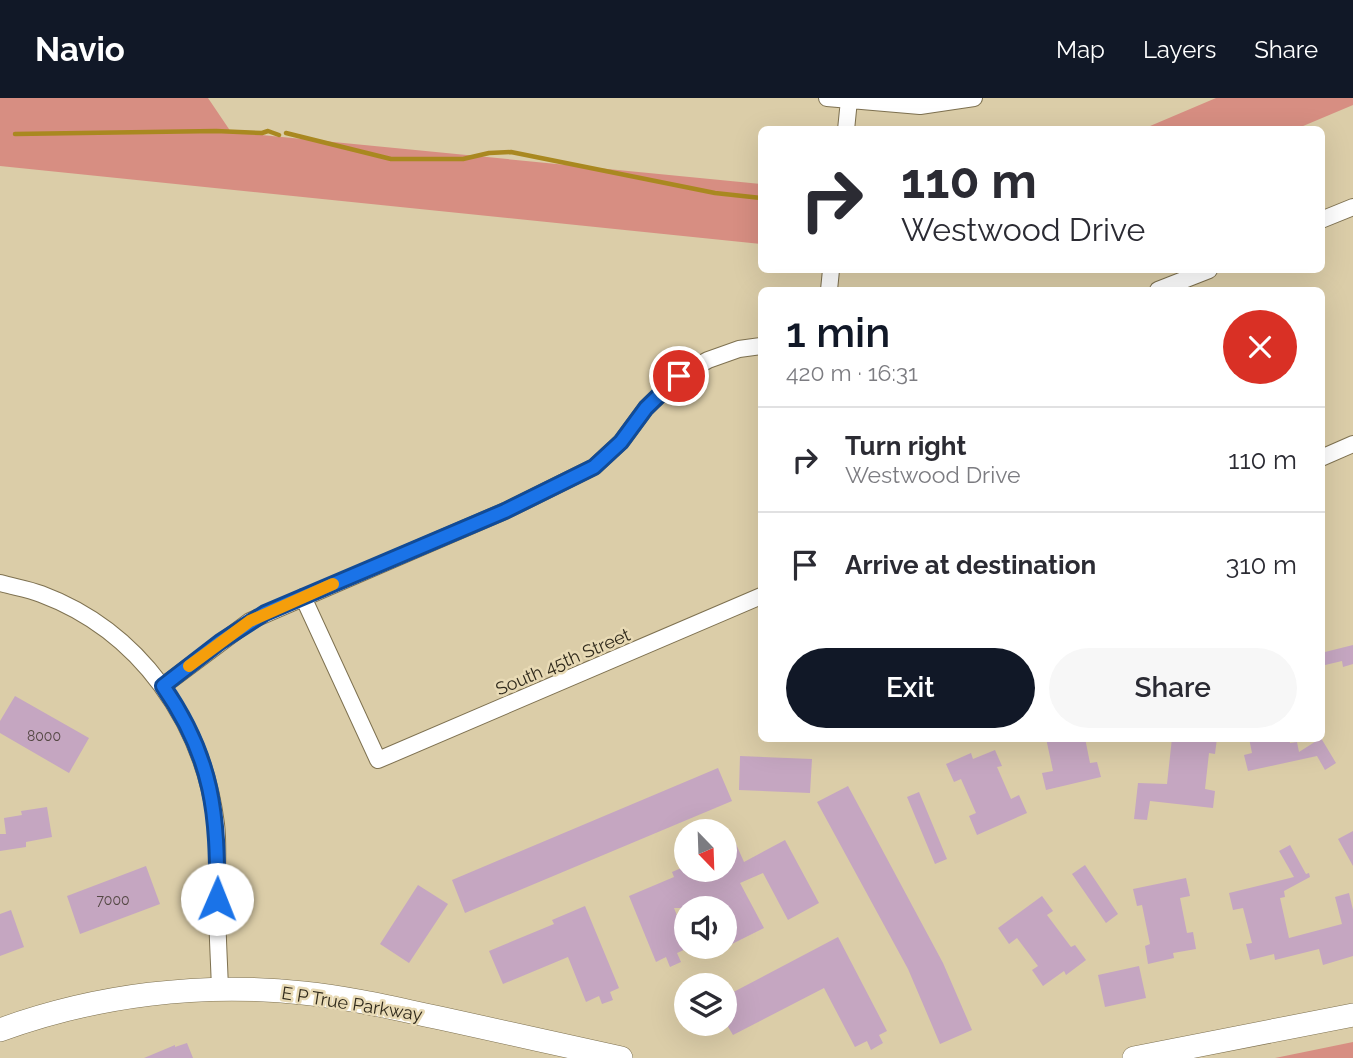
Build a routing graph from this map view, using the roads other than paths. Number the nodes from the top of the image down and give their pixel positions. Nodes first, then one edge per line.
1 (827, 98) edge
2 (974, 98) edge
3 (849, 100) junction
4 (846, 126) edge
5 (1353, 207) edge
6 (1325, 218) edge
7 (1194, 284) edge
8 (1176, 287) edge
9 (758, 346) edge
10 (1353, 444) edge
11 (1325, 456) edge
12 (0, 583) edge
13 (303, 597) junction
14 (758, 597) edge
15 (163, 686) junction
16 (220, 989) junction
17 (1348, 1013) edge
18 (0, 1030) edge
19 (621, 1058) edge
20 (1134, 1058) edge

1 - 3 street
2 - 3 street
3 - 4 street
5 - 6 street
7 - 8 street
9 - 13 street
10 - 11 street
12 - 15 street
13 - 14 street, South 45th Street
13 - 15 street
15 - 16 street
16 - 18 main road, E P True Parkway
16 - 19 main road, E P True Parkway
17 - 20 main road

